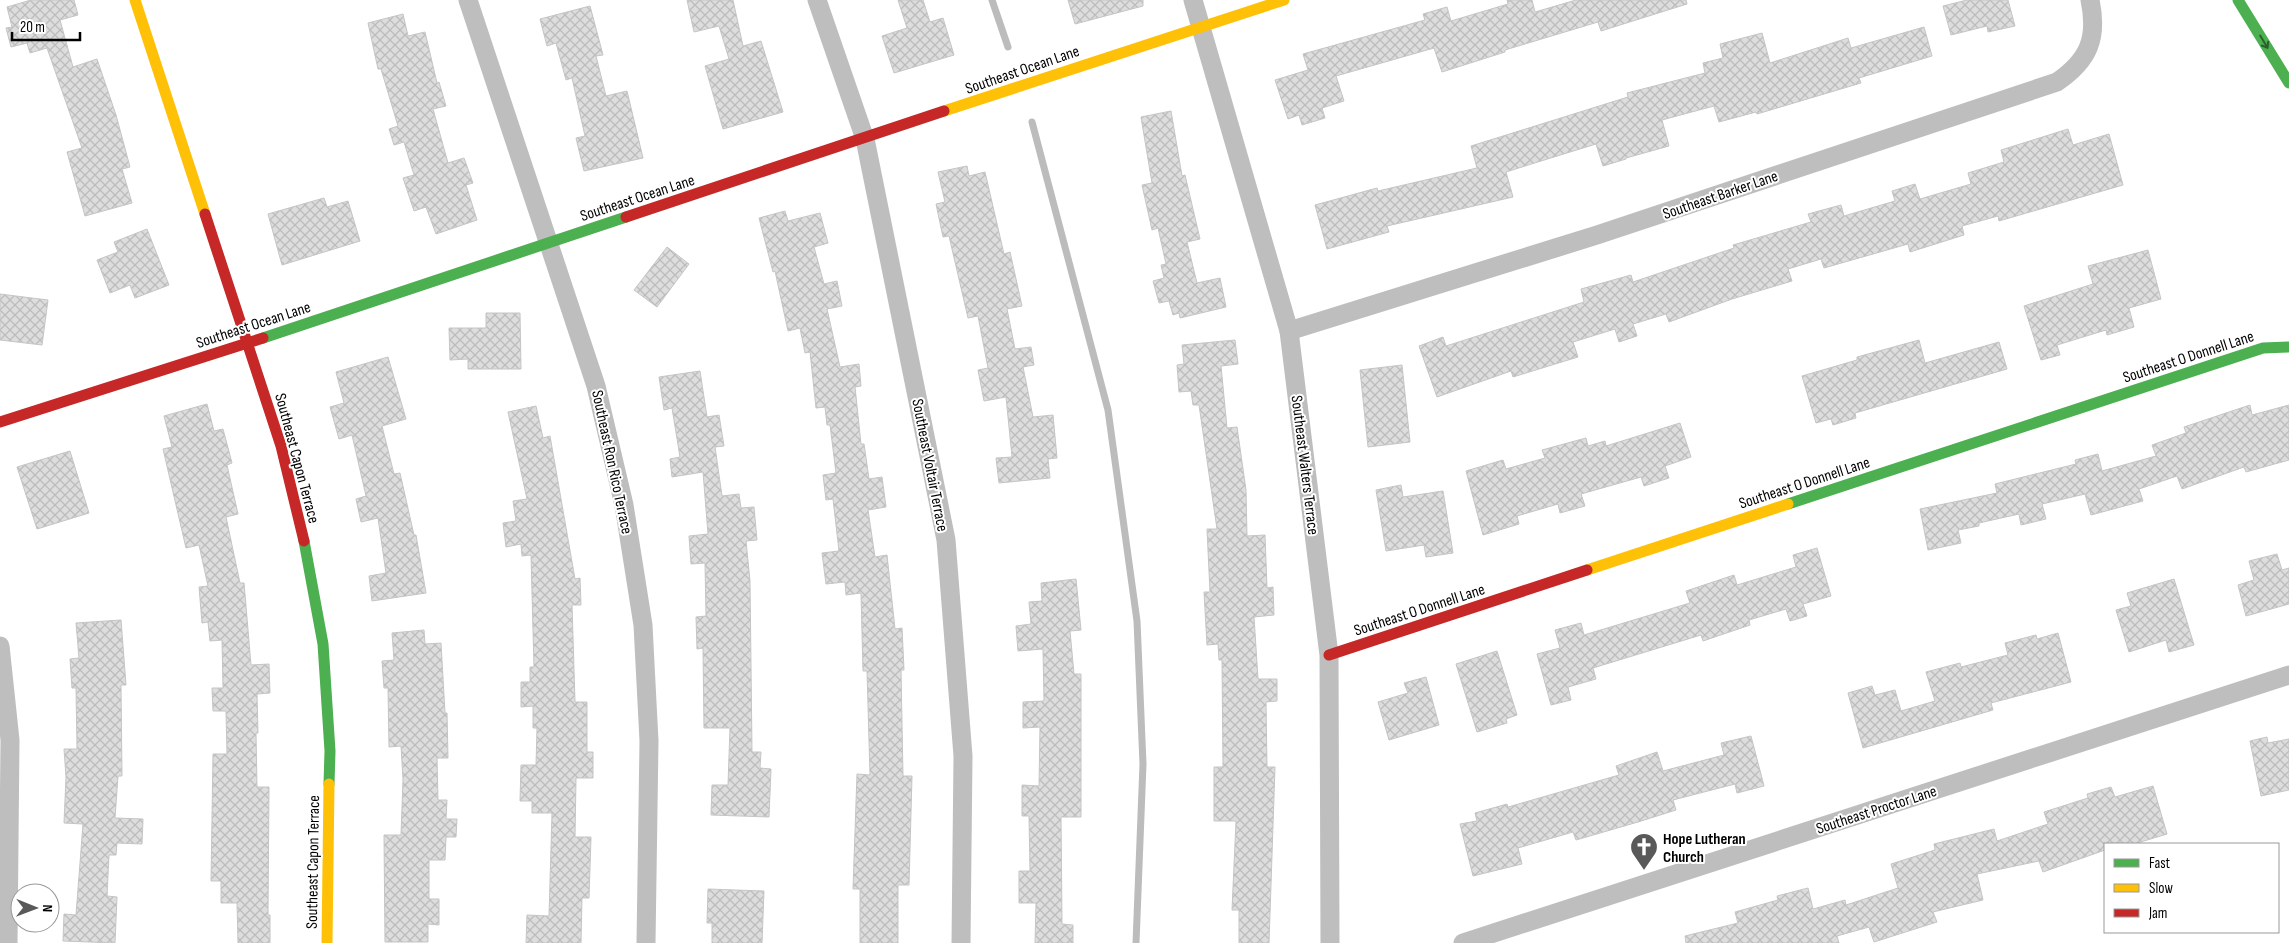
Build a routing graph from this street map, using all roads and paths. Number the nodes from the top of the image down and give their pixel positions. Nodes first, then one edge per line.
1 (135, 0) edge
2 (468, 0) edge
3 (817, 0) edge
4 (1193, 0) edge
5 (1284, 0) edge
6 (2090, 0) edge
7 (2238, 0) edge
8 (1202, 25) junction
9 (2289, 83) edge
10 (865, 139) junction
11 (548, 243) junction
12 (1289, 331) junction
13 (248, 343) junction
14 (2289, 347) edge
15 (0, 422) edge
16 (0, 646) edge
17 (1329, 655) junction
18 (2289, 675) edge
19 (8, 943) edge
20 (327, 943) edge
21 (646, 943) edge
22 (961, 943) edge
23 (1330, 943) edge
24 (1463, 943) edge

1 - 13 street, Southeast Capon Terrace
2 - 11 street, Southeast Ron Rico Terrace
3 - 10 street, Southeast Voltair Terrace
4 - 8 street, Southeast Walters Terrace
5 - 8 street, Southeast Ocean Lane
6 - 12 street, Southeast Barker Lane
7 -> 9 street
8 - 10 street, Southeast Ocean Lane
8 - 12 street, Southeast Walters Terrace
10 - 11 street, Southeast Ocean Lane
10 - 22 street, Southeast Voltair Terrace
11 - 13 street, Southeast Ocean Lane
11 - 21 street, Southeast Ron Rico Terrace
12 - 17 street, Southeast Walters Terrace
13 - 15 street, Southeast Ocean Lane
13 - 20 street, Southeast Capon Terrace
14 - 17 street, Southeast O Donnell Lane
16 - 19 street
17 - 23 street, Southeast Walters Terrace
18 - 24 street, Southeast Proctor Lane

